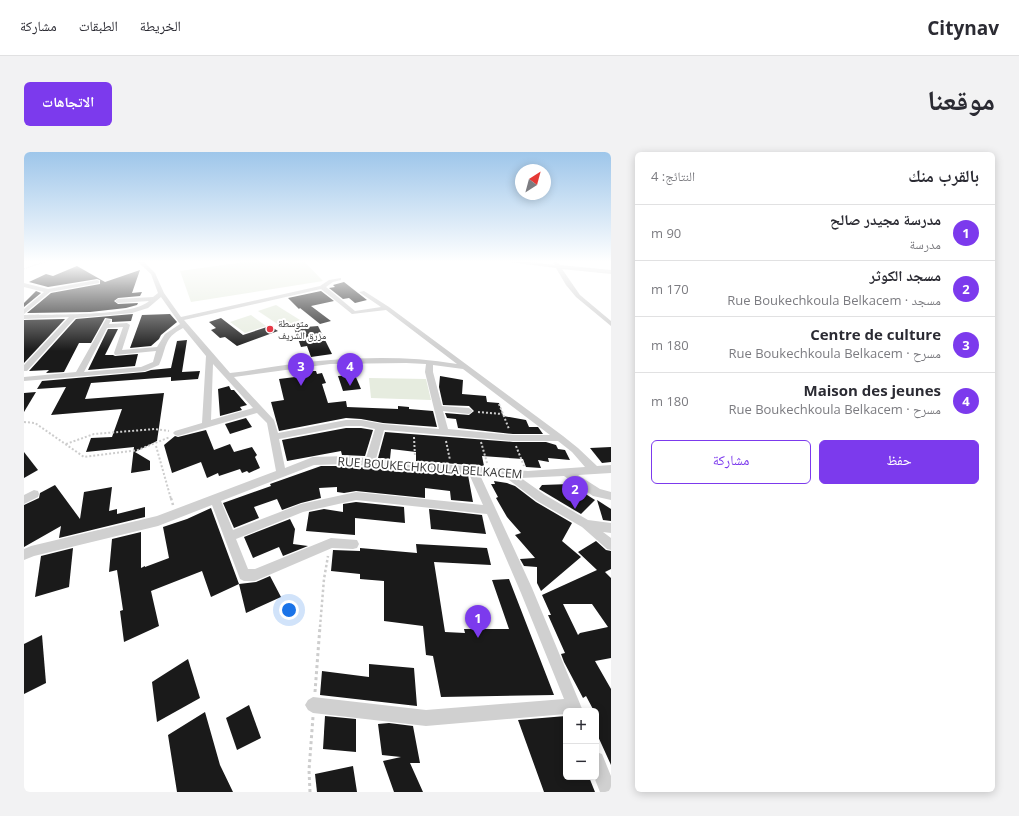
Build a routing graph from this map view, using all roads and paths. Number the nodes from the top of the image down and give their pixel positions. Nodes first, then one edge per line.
1 (48, 291) edge
2 (307, 291) edge
3 (327, 291) edge
4 (573, 291) edge
5 (362, 292) dead end
6 (161, 293) joint
7 (155, 299) junction
8 (118, 301) dead end
9 (386, 308) junction
10 (25, 310) edge
11 (112, 314) junction
12 (73, 316) junction
13 (24, 317) edge
14 (182, 322) junction
15 (611, 324) edge
16 (105, 326) junction
17 (159, 349) junction
18 (210, 356) junction
19 (430, 362) junction
20 (466, 368) junction
21 (24, 369) edge
22 (78, 374) junction
23 (227, 376) junction
24 (24, 379) edge
25 (495, 389) junction
26 (439, 408) junction
27 (260, 409) junction
28 (469, 411) joint
29 (502, 414) junction
30 (24, 422) edge
31 (206, 425) junction
32 (380, 427) junction
33 (414, 430) junction
34 (444, 432) junction
35 (178, 433) junction
36 (479, 435) junction
37 (274, 438) junction
38 (512, 438) junction
39 (560, 438) junction
40 (66, 444) junction
41 (156, 446) junction
42 (370, 462) junction
43 (415, 466) junction
44 (524, 466) dead end
45 (451, 469) junction
46 (611, 470) edge
47 (473, 471) junction
48 (595, 471) junction
49 (490, 472) junction
50 (565, 472) junction
51 (281, 474) junction
52 (508, 474) junction
53 (34, 494) dead end
54 (611, 496) edge
55 (214, 499) junction
56 (24, 500) edge
57 (491, 510) junction
58 (175, 514) junction
59 (586, 524) junction
60 (611, 528) edge
61 (229, 536) junction
62 (331, 543) junction
63 (353, 544) dead end
64 (611, 545) edge
65 (24, 555) edge
66 (314, 705) junction
67 (575, 708) edge
68 (563, 709) edge
69 (599, 767) edge
70 (310, 792) edge
71 (609, 792) edge

1 - 10 street
2 - 14 street
3 - 9 street
4 - 15 street
5 - 9 street
6 - 7 street
6 - 14 street
7 - 8 street
7 - 11 street
9 - 20 street
11 - 12 street
11 - 16 street
12 - 13 street
12 - 21 street
14 - 17 street
14 - 18 street
16 - 17 street
16 - 22 street
17 - 22 street
18 - 23 street
18 - 31 street
19 - 20 street
19 - 23 street
19 - 26 street
20 - 25 street
22 - 24 street
23 - 27 street
25 - 29 path
25 - 39 street
26 - 28 street
26 - 34 street
27 - 31 street
27 - 37 street
28 - 29 path
29 - 38 path
30 - 40 path
31 - 35 street
32 - 33 street
32 - 37 street
32 - 42 street
33 - 34 street
33 - 43 path
34 - 36 street
34 - 45 path
35 - 40 path
35 - 41 path
36 - 38 street
36 - 49 path
37 - 51 street
38 - 39 street
38 - 44 path
39 - 48 street
40 - 41 path
41 - 58 path
42 - 43 street, RUE BOUKECHKOULA BELKACEM
42 - 51 street, RUE BOUKECHKOULA BELKACEM
43 - 45 street, RUE BOUKECHKOULA BELKACEM
45 - 47 street, RUE BOUKECHKOULA BELKACEM
46 - 48 street, RUE BOUKECHKOULA BELKACEM
47 - 49 street, RUE BOUKECHKOULA BELKACEM
47 - 57 street
48 - 50 street, RUE BOUKECHKOULA BELKACEM
49 - 52 street, RUE BOUKECHKOULA BELKACEM
50 - 52 street, RUE BOUKECHKOULA BELKACEM
50 - 54 street
51 - 55 street, RUE BOUKECHKOULA BELKACEM
52 - 59 street
53 - 56 street
55 - 58 street, RUE BOUKECHKOULA BELKACEM
55 - 61 street
57 - 61 street
57 - 67 street
58 - 65 street, RUE BOUKECHKOULA BELKACEM
59 - 60 street
59 - 64 street
61 - 62 street
62 - 63 street
62 - 66 path
66 - 68 street
66 - 70 path
69 - 71 street

